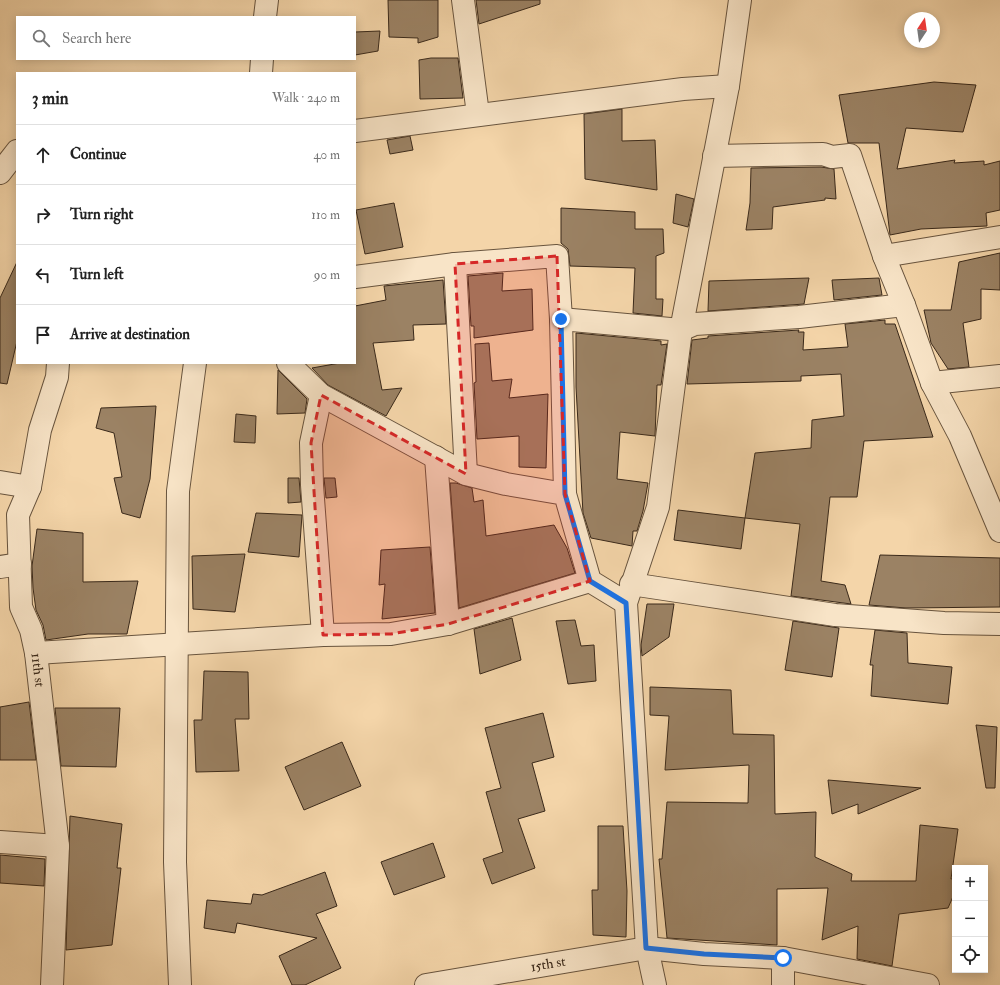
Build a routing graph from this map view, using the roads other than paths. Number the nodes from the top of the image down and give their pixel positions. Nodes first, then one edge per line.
1 (267, 0) edge
2 (463, 0) edge
3 (740, 0) edge
4 (265, 16) edge
5 (262, 60) edge
6 (261, 72) edge
7 (728, 86) junction
8 (478, 114) junction
9 (356, 131) edge
10 (16, 152) edge
11 (714, 156) junction
12 (0, 173) edge
13 (1000, 236) edge
14 (884, 256) junction
15 (455, 264) junction
16 (356, 277) edge
17 (904, 305) junction
18 (561, 319) junction
19 (681, 330) junction
20 (58, 364) edge
21 (195, 364) edge
22 (289, 364) edge
23 (1000, 376) edge
24 (932, 383) junction
25 (321, 395) junction
26 (436, 457) junction
27 (466, 474) junction
28 (0, 482) edge
29 (30, 487) junction
30 (565, 494) junction
31 (1000, 531) edge
32 (10, 566) edge
33 (590, 581) junction
34 (628, 594) junction
35 (448, 624) junction
36 (1000, 624) edge
37 (323, 635) junction
38 (178, 643) junction
39 (36, 653) junction
40 (0, 842) edge
41 (58, 846) junction
42 (646, 948) junction
43 (783, 958) junction
44 (52, 985) edge
45 (180, 985) edge
46 (426, 985) edge
47 (655, 985) edge
48 (783, 985) edge
49 (921, 985) edge

1 - 4 street
2 - 8 street
3 - 7 street
5 - 6 street
7 - 8 street
7 - 11 street
8 - 9 street
10 - 12 street
11 - 14 street
11 - 19 street
13 - 14 street
14 - 17 street
15 - 16 street
15 - 18 street
15 - 27 street
17 - 19 street
17 - 24 street
18 - 19 street
18 - 30 street
19 - 34 street
20 - 29 street, 11th st
21 - 38 street
22 - 25 street
23 - 24 street
24 - 31 street
25 - 26 street
25 - 37 street
26 - 27 street
26 - 35 street
27 - 30 street
28 - 29 street
29 - 32 street, 11th st
30 - 33 street
32 - 39 street, 11th st
33 - 34 street
33 - 35 street
34 - 36 street
34 - 42 street
35 - 37 street
37 - 38 street
38 - 39 street
38 - 45 street
39 - 41 street, 11th st
40 - 41 street
41 - 44 street, 11th st
42 - 43 street, 15th st
42 - 46 street, 15th st
42 - 47 street
43 - 48 street
43 - 49 street, 15th st

